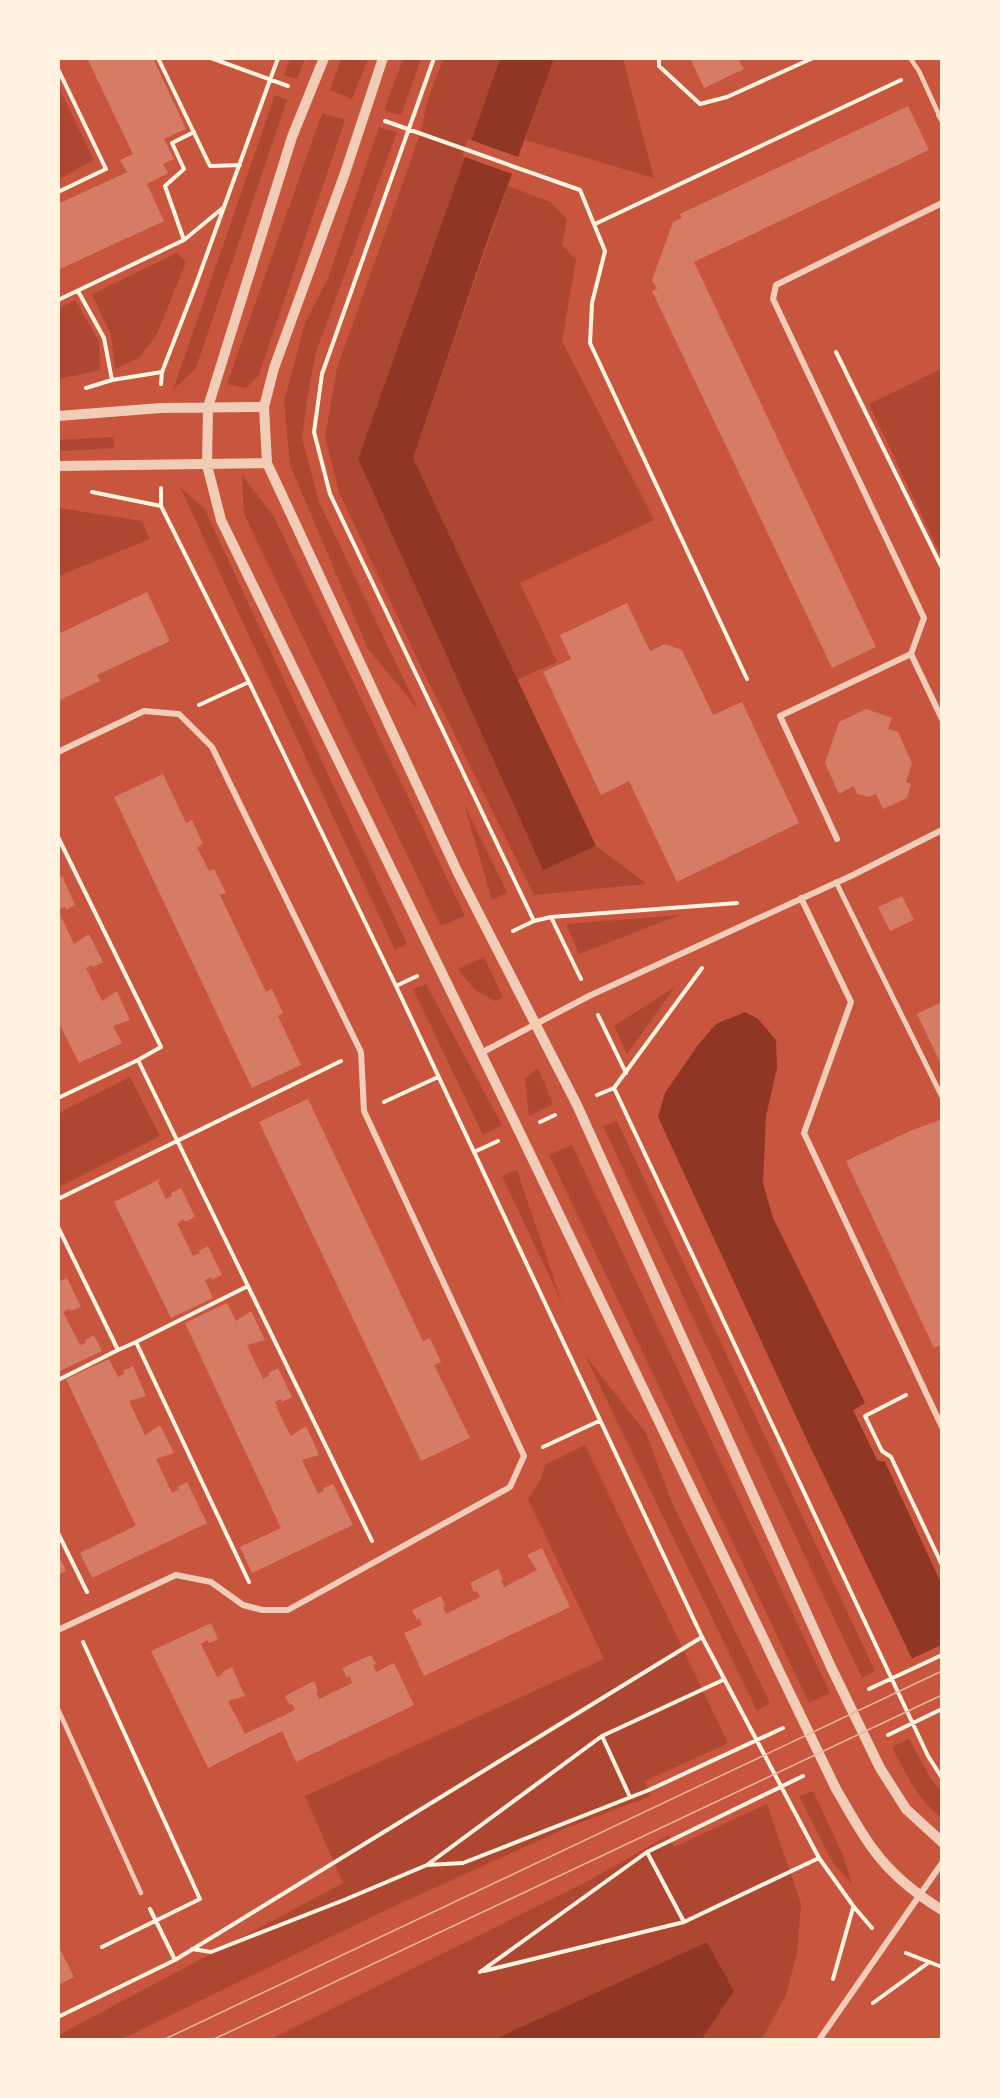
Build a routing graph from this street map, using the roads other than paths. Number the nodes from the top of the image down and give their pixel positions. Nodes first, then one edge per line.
1 (324, 58) edge
2 (383, 58) edge
3 (910, 58) edge
4 (941, 116) edge
5 (942, 203) edge
6 (264, 406) junction
7 (208, 407) junction
8 (58, 416) edge
9 (267, 463) junction
10 (207, 465) junction
11 (58, 466) edge
12 (911, 654) junction
13 (942, 719) edge
14 (58, 752) edge
15 (942, 830) edge
16 (837, 839) dead end
17 (836, 882) junction
18 (801, 898) junction
19 (536, 1024) junction
20 (481, 1053) junction
21 (942, 1097) edge
22 (942, 1427) edge
23 (58, 1629) edge
24 (58, 1709) edge
25 (942, 1842) edge
26 (942, 1863) edge
27 (141, 1893) road end
28 (919, 1896) junction
29 (942, 1910) edge
30 (819, 2040) edge

1 - 7 street
2 - 6 street
3 - 4 lane
5 - 12 street
6 - 7 street
6 - 9 street
7 - 8 street
7 - 10 street
9 - 10 street
9 - 19 street
10 - 11 street
10 - 20 street
12 - 13 street
12 - 16 street
14 - 23 street
15 - 17 street
17 - 18 street
17 - 21 street
18 - 19 street
18 - 22 street
19 - 20 street
19 - 25 street
20 - 28 street
24 - 27 lane
26 - 28 street
28 - 29 street
28 - 30 street

